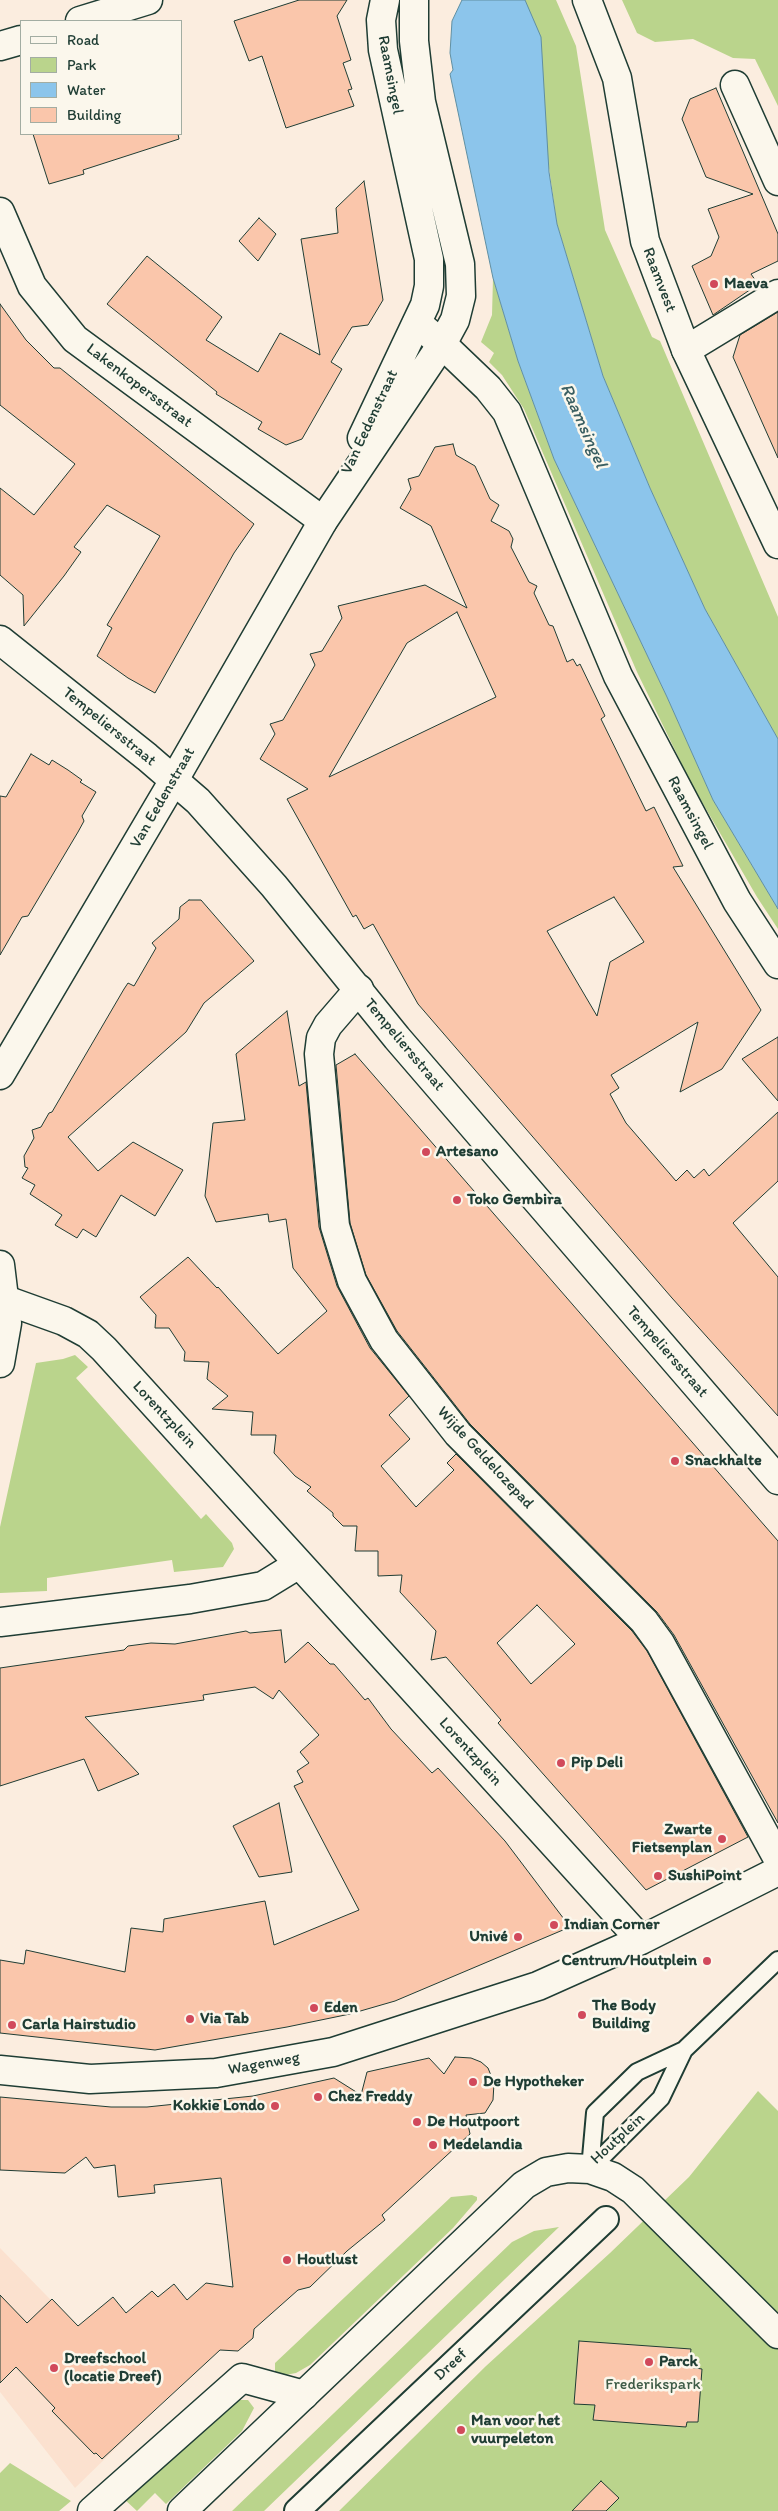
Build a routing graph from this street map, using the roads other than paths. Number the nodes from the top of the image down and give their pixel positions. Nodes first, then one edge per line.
1 (148, 0) edge
2 (385, 0) edge
3 (414, 0) edge
4 (587, 0) edge
5 (83, 20) edge
6 (20, 40) edge
7 (0, 46) edge
8 (735, 85) dead end
9 (778, 181) edge
10 (0, 212) edge
11 (778, 294) edge
12 (417, 323) junction
13 (442, 344) junction
14 (686, 350) junction
15 (323, 520) junction
16 (778, 544) edge
17 (0, 640) edge
18 (174, 780) junction
19 (778, 964) edge
20 (358, 989) junction
21 (0, 1075) edge
22 (0, 1265) edge
23 (3, 1298) edge
24 (0, 1363) edge
25 (778, 1480) edge
26 (299, 1564) junction
27 (0, 1622) edge
28 (778, 1859) edge
29 (778, 1871) edge
30 (641, 1940) junction
31 (778, 1960) edge
32 (684, 2050) junction
33 (0, 2070) edge
34 (590, 2169) junction
35 (606, 2219) dead end
36 (778, 2334) edge
37 (304, 2395) junction
38 (92, 2511) edge
39 (182, 2511) edge
40 (297, 2511) edge

1 - 5 street
2 - 12 street, Raamsingel
3 - 13 street, Raamsingel
4 - 14 street, Raamvest
6 - 7 street
8 - 9 street
10 - 15 street, Lakenkopersstraat
11 - 14 street
12 - 13 street, Raamsingel
12 - 15 street, Van Eedenstraat
13 - 15 street, Van Eedenstraat
13 - 19 street, Raamsingel
14 - 16 street, Raamvest
15 - 18 street, Van Eedenstraat
17 - 18 street, Tempeliersstraat
18 - 20 street, Tempeliersstraat
18 - 21 street, Van Eedenstraat
20 - 25 street, Tempeliersstraat
20 - 28 street, Wijde Geldelozepad
22 - 23 street
23 - 24 street
23 - 26 street, Lorentzplein
26 - 27 street
26 - 30 street, Lorentzplein
29 - 30 street
30 - 33 street, Wagenweg
31 - 32 lane, Houtplein
32 - 34 lane, Houtplein
32 - 34 lane, Houtplein
34 - 36 street
34 - 37 street
35 - 40 street, Dreef
37 - 38 street
37 - 39 street

